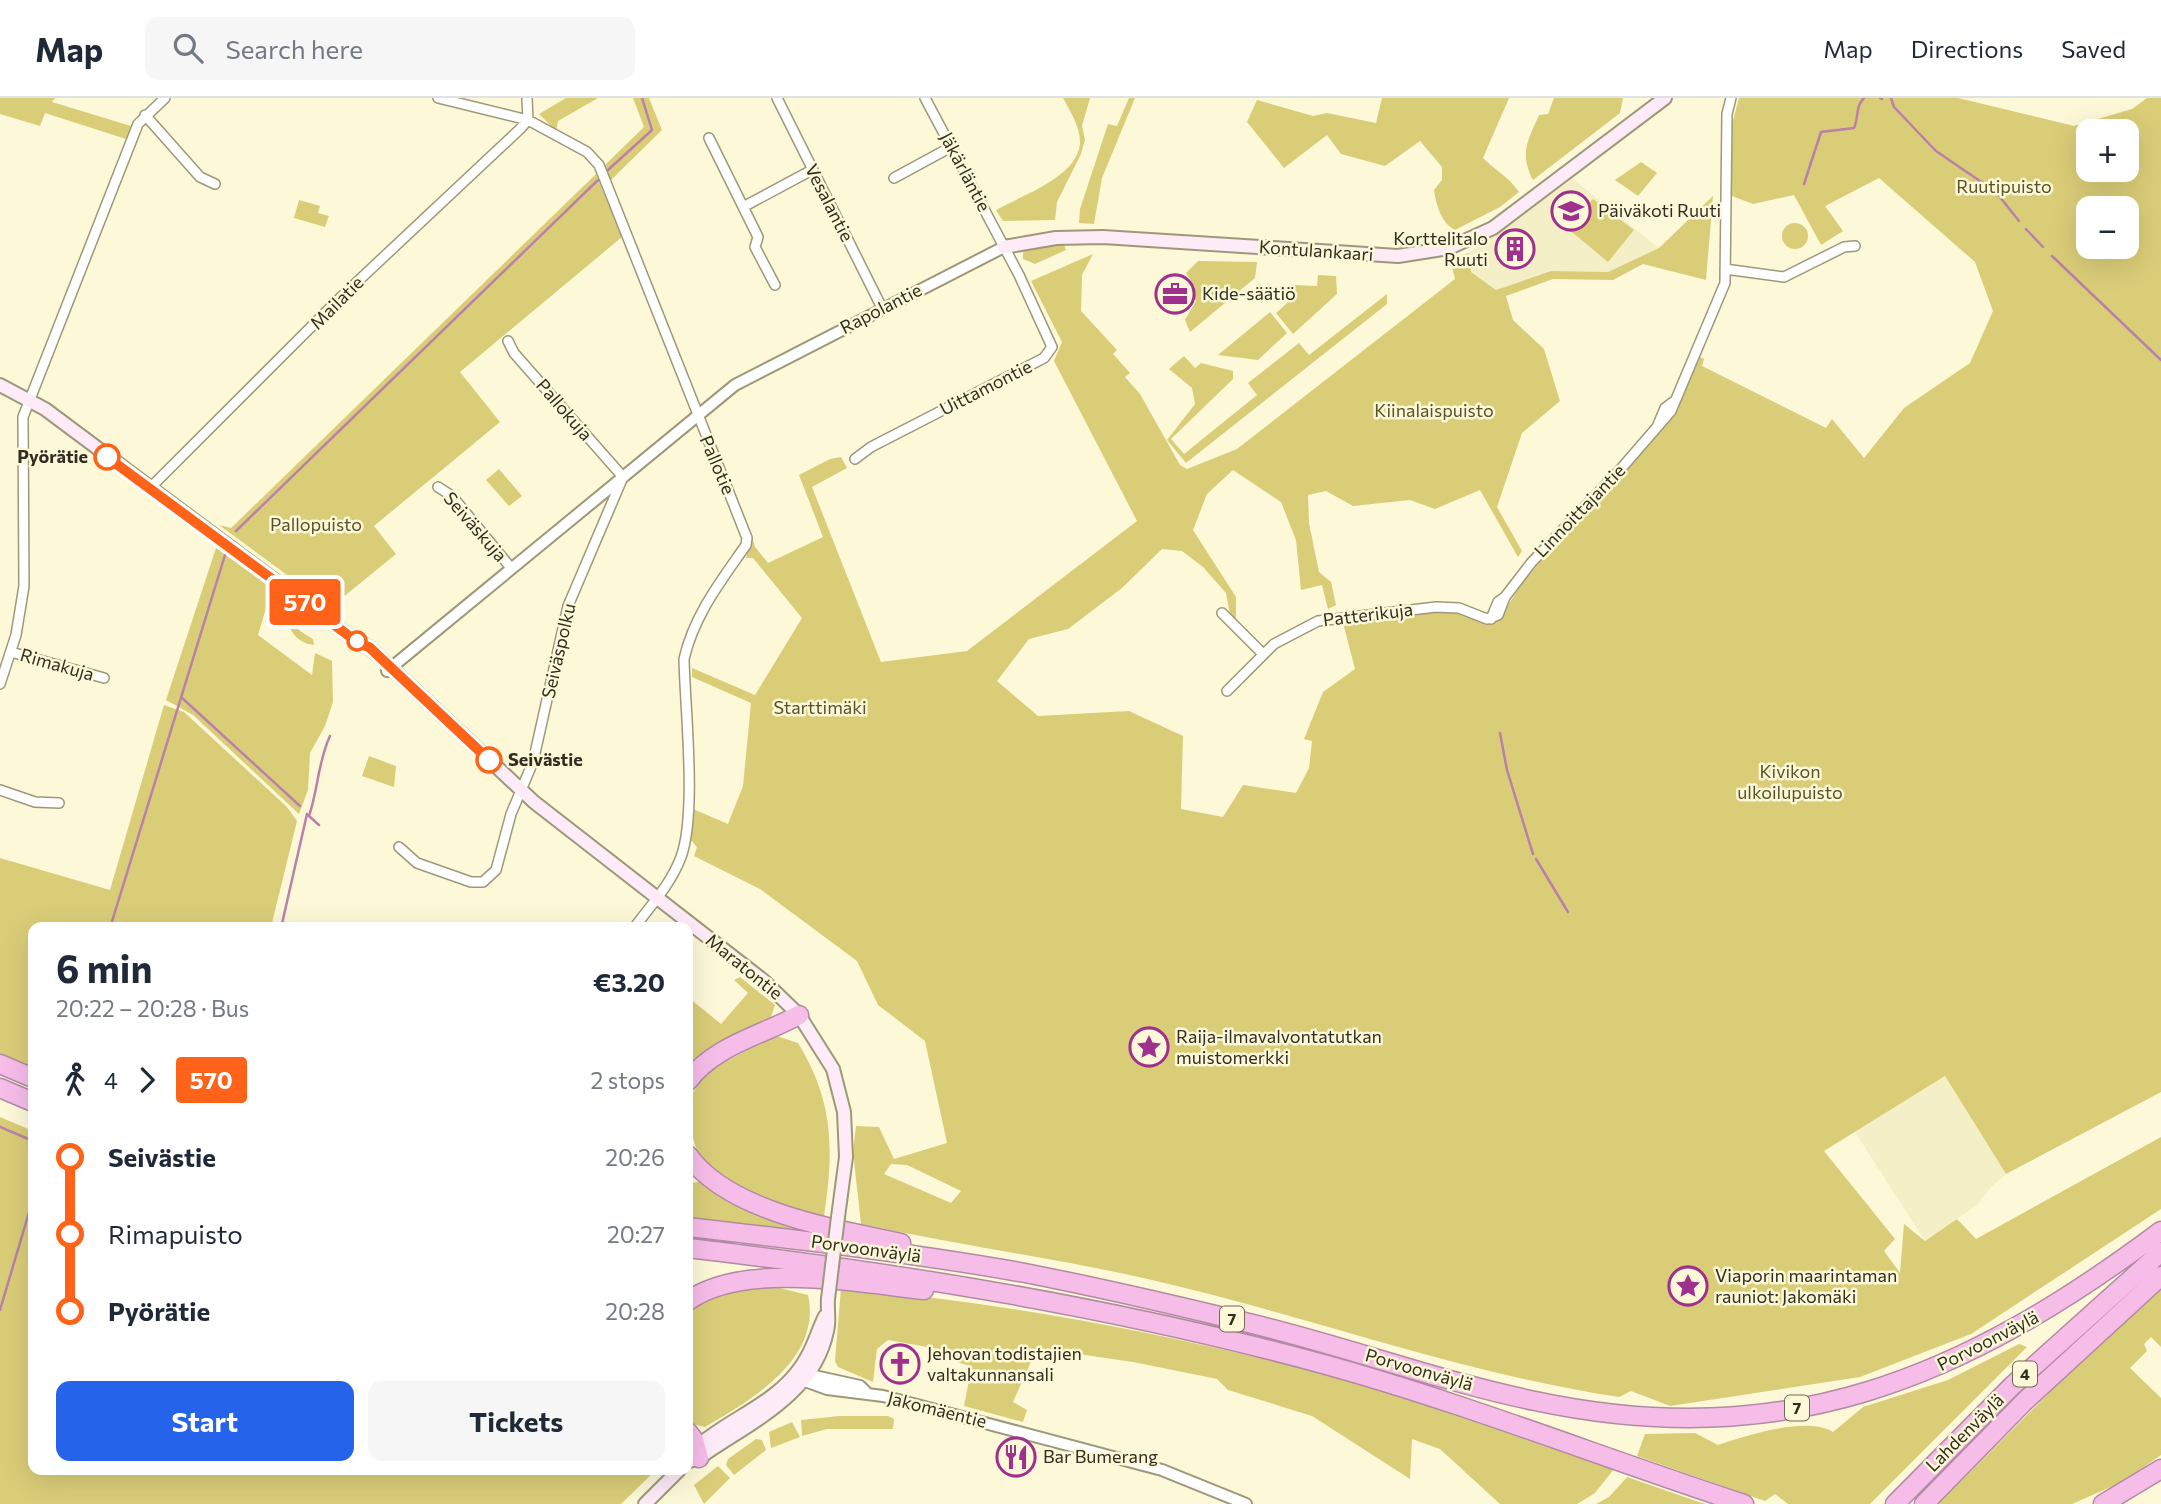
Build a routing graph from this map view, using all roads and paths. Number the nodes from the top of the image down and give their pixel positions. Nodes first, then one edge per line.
1 (165, 98) edge
2 (438, 98) edge
3 (527, 98) edge
4 (777, 98) edge
5 (925, 98) edge
6 (1664, 98) edge
7 (1723, 98) edge
8 (1731, 98) edge
9 (1727, 114) junction
10 (145, 115) junction
11 (528, 120) junction
12 (709, 138) dead end
13 (951, 147) junction
14 (812, 170) junction
15 (894, 178) dead end
16 (215, 184) dead end
17 (743, 207) junction
18 (1856, 246) dead end
19 (1004, 247) junction
20 (1725, 272) junction
21 (775, 285) dead end
22 (882, 308) junction
23 (508, 341) dead end
24 (0, 386) edge
25 (29, 402) junction
26 (698, 415) junction
27 (855, 458) dead end
28 (623, 477) junction
29 (438, 487) dead end
30 (149, 488) junction
31 (510, 568) junction
32 (1223, 613) dead end
33 (1490, 619) joint
34 (10, 652) junction
35 (1263, 654) junction
36 (390, 669) junction
37 (104, 678) dead end
38 (0, 684) edge
39 (1227, 691) dead end
40 (0, 790) edge
41 (521, 790) junction
42 (59, 803) dead end
43 (399, 847) dead end
44 (657, 897) junction
45 (638, 922) edge
46 (689, 922) edge
47 (693, 925) edge
48 (799, 1015) junction
49 (0, 1064) edge
50 (693, 1074) edge
51 (28, 1076) edge
52 (0, 1088) edge
53 (28, 1100) edge
54 (693, 1161) edge
55 (693, 1228) edge
56 (2161, 1231) edge
57 (693, 1249) edge
58 (2161, 1252) edge
59 (1023, 1273) junction
60 (2161, 1276) edge
61 (693, 1298) edge
62 (1050, 1301) junction
63 (828, 1306) junction
64 (819, 1358) junction
65 (803, 1376) junction
66 (830, 1378) junction
67 (867, 1393) junction
68 (693, 1451) edge
69 (2161, 1469) edge
70 (674, 1475) edge
71 (1231, 1501) edge
72 (645, 1504) edge
73 (1246, 1504) edge
74 (1744, 1504) edge
75 (1895, 1504) edge
76 (1924, 1504) edge
77 (2103, 1504) edge

1 - 10 street
2 - 11 street, Pallotie
3 - 11 street
4 - 14 street, Vesalantie
5 - 13 street, Jäkärläntie
6 - 19 main road, Kontulankaari
7 - 9 street, Linnoittajantie
8 - 9 street, Linnoittajantie
9 - 20 street, Linnoittajantie
10 - 16 street
10 - 25 street
11 - 26 street, Pallotie
11 - 30 street, Mailatie
12 - 17 street
13 - 15 street
13 - 19 street, Jäkärläntie
14 - 17 street
14 - 22 street, Vesalantie
17 - 21 street
18 - 20 street
19 - 22 street, Rapolantie
19 - 27 street, Uittamontie
20 - 33 street, Linnoittajantie
22 - 26 street, Rapolantie
23 - 28 street, Pallokuja
24 - 25 main road, Maratontie
25 - 30 main road, Maratontie
25 - 34 street
26 - 28 street
26 - 44 street, Pallotie
28 - 31 street
28 - 41 street, Seiväspolku
29 - 31 street, Seiväskuja
30 - 36 main road, Maratontie
31 - 36 street
32 - 35 street
33 - 35 street, Patterikuja
34 - 37 street, Rimakuja
34 - 38 street
35 - 39 street, Patterikuja
36 - 41 main road, Maratontie
40 - 42 street
41 - 43 street, Seiväspolku
41 - 44 main road, Maratontie
44 - 45 street, Pallotie
44 - 46 main road, Maratontie
47 - 48 main road, Maratontie
48 - 50 highway
48 - 63 main road, Maratontie, bridge
49 - 51 highway
52 - 53 highway
54 - 59 highway
55 - 59 highway, Porvoonväylä / 7
56 - 59 highway, Porvoonväylä / 7
57 - 62 highway, Porvoonväylä / 7
58 - 75 highway, Lahdenväylä / 4
60 - 76 highway, Lahdenväylä / 4
61 - 62 highway
62 - 74 highway, Porvoonväylä / 7
63 - 64 main road, Maratontie
63 - 65 main road, Maratontie
64 - 65 main road, Maratontie
64 - 66 street
65 - 66 street, Jakomäentie
65 - 67 street, Jakomäentie
65 - 68 main road
66 - 67 street, Jakomäentie
67 - 71 street, Jakomäentie
69 - 77 highway
70 - 72 main road
71 - 73 street, Jakomäentie

